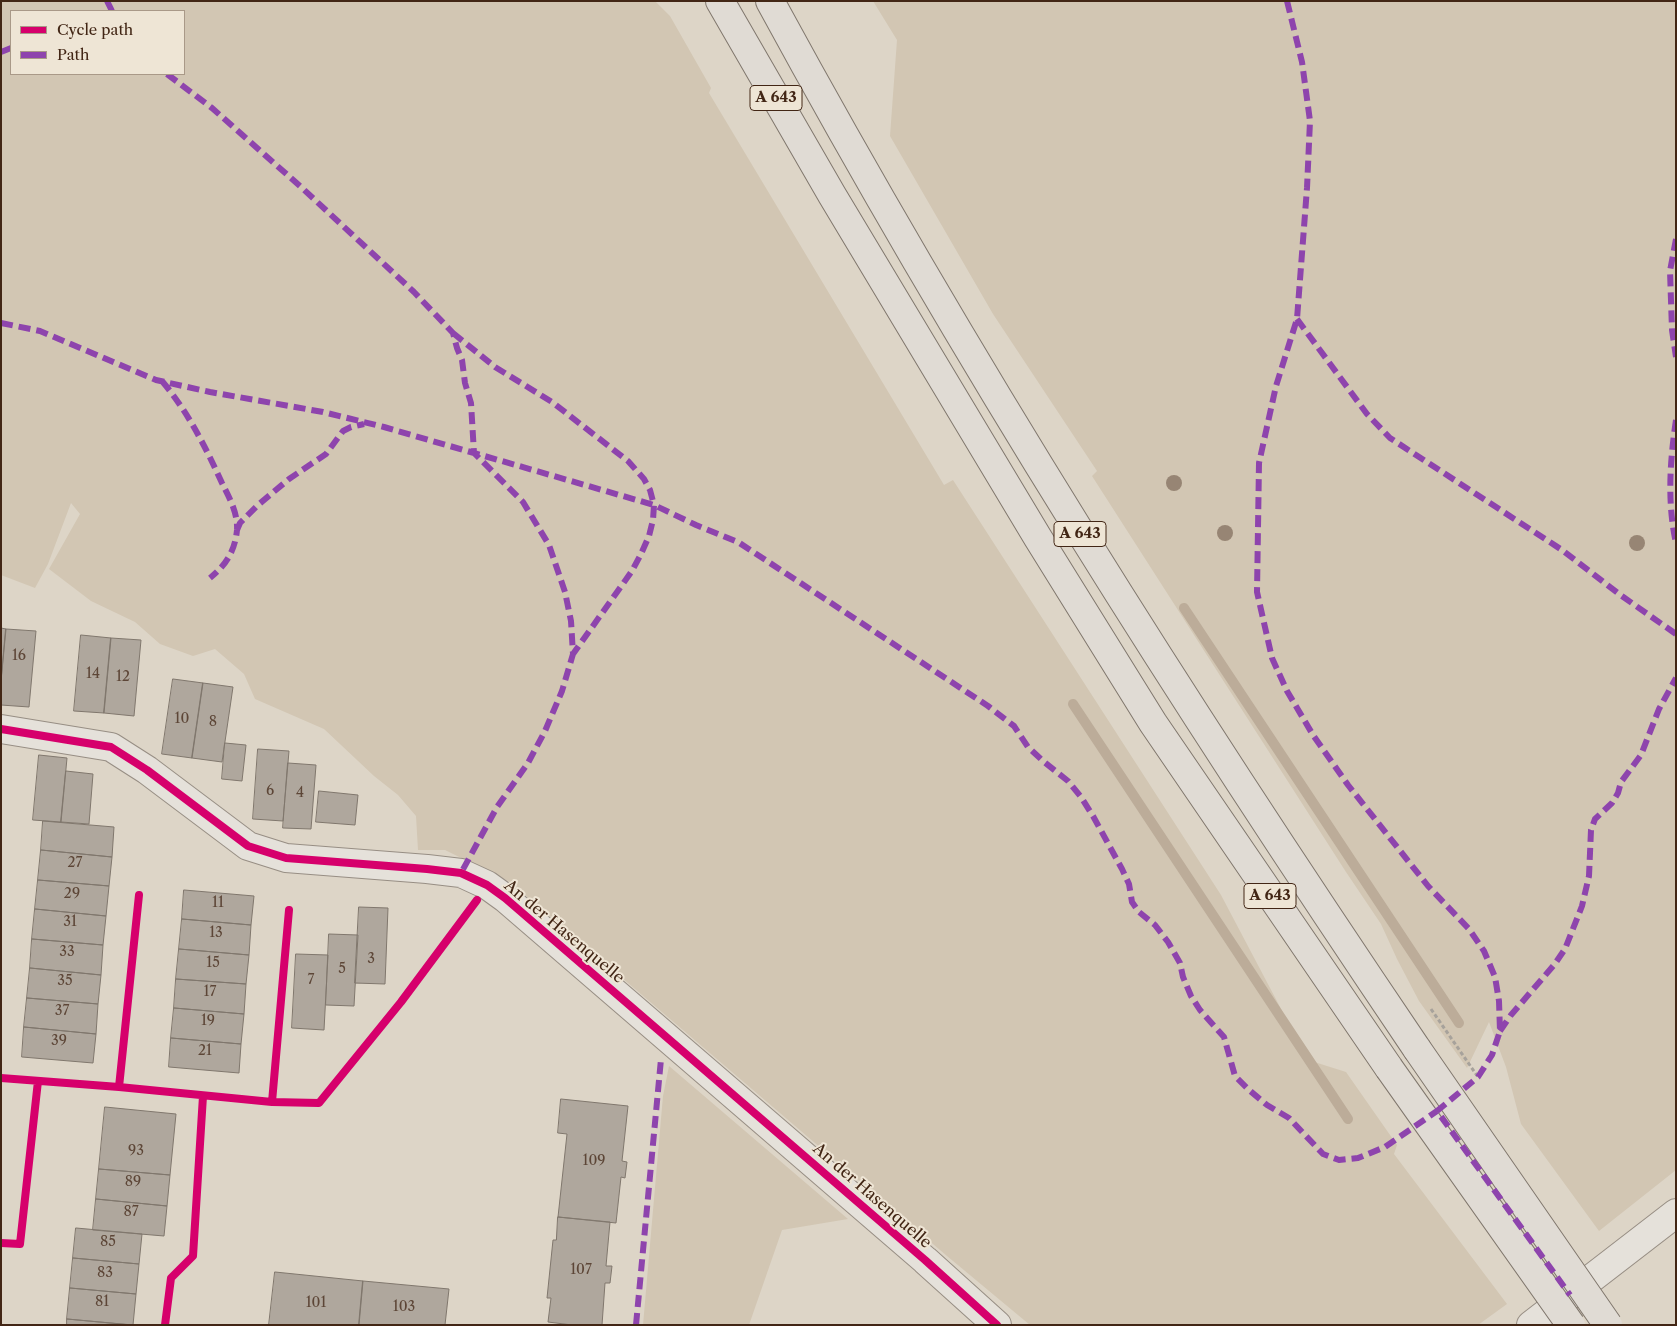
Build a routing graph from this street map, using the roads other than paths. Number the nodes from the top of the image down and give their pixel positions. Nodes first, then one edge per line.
1 (720, 1) edge
2 (770, 1) edge
3 (1, 729) edge
4 (1676, 1213) edge
5 (996, 1325) edge
6 (1531, 1325) edge
7 (1571, 1325) edge
8 (1608, 1325) edge

1 - 7 highway, A 643, bridge
2 - 8 highway, A 643, bridge
3 - 5 street, An der Hasenquelle
4 - 6 street

